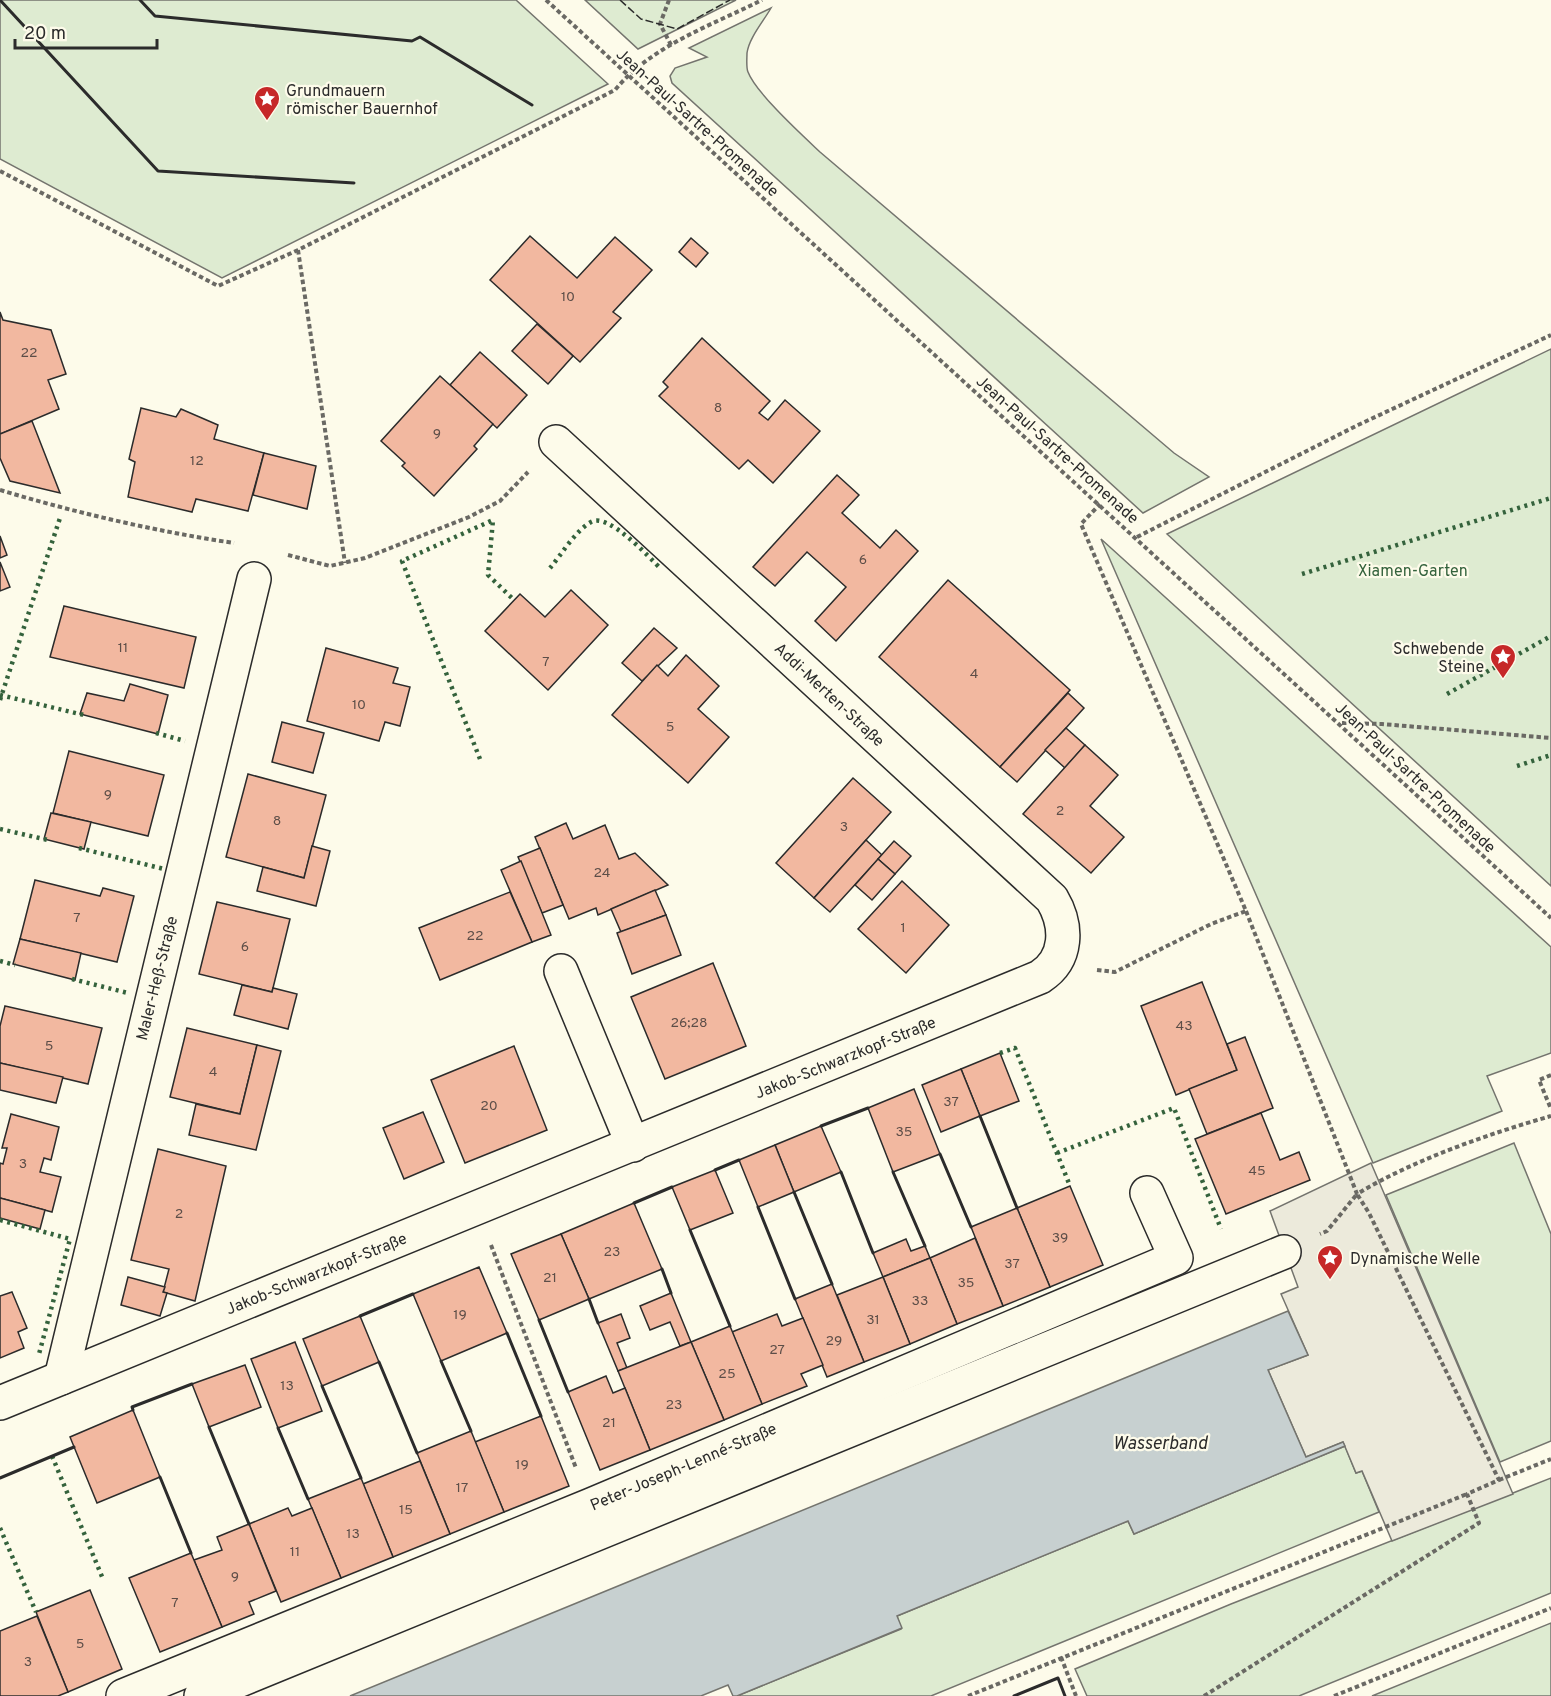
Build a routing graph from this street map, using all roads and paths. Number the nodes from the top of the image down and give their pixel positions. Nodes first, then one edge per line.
1 (546, 0) edge
2 (669, 0) edge
3 (762, 0) edge
4 (671, 45) junction
5 (628, 75) junction
6 (0, 171) edge
7 (298, 250) junction
8 (1551, 335) edge
9 (556, 442) joint
10 (0, 490) edge
11 (1100, 504) junction
12 (1137, 537) junction
13 (238, 544) dead end
14 (254, 579) dead end
15 (1341, 723) junction
16 (1551, 738) edge
17 (1246, 911) junction
18 (1551, 918) edge
19 (1055, 965) junction
20 (561, 971) dead end
21 (1551, 1076) edge
22 (1551, 1109) edge
23 (1551, 1116) edge
24 (633, 1145) junction
25 (1147, 1193) dead end
26 (1357, 1194) junction
27 (1284, 1252) joint
28 (498, 1265) dead end
29 (61, 1378) junction
30 (0, 1404) edge
31 (1551, 1459) edge
32 (1499, 1480) junction
33 (1467, 1494) junction
34 (591, 1505) junction
35 (1551, 1608) edge
36 (1061, 1657) junction
37 (123, 1696) edge
38 (201, 1696) edge
39 (968, 1696) edge
40 (1076, 1696) edge
41 (1204, 1696) edge
42 (1334, 1696) edge

1 - 5 path, Jean-Paul-Sartre-Promenade
2 - 4 path
3 - 4 path
4 - 5 path
5 - 7 path
5 - 11 path, Jean-Paul-Sartre-Promenade
6 - 7 path
7 - 9 path
8 - 12 path
9 - 19 street, Addi-Merten-Straße
10 - 13 path
11 - 12 path, Jean-Paul-Sartre-Promenade
11 - 17 path
12 - 15 path, Jean-Paul-Sartre-Promenade
14 - 29 street, Maler-Heß-Straße
15 - 16 path
15 - 18 path, Jean-Paul-Sartre-Promenade
17 - 19 path
17 - 26 path
19 - 24 street, Jakob-Schwarzkopf-Straße
20 - 24 street
21 - 22 path
23 - 26 path
24 - 29 street, Jakob-Schwarzkopf-Straße
25 - 34 street, Peter-Joseph-Lenné-Straße
26 - 27 path
26 - 32 path
27 - 38 street
28 - 34 path
29 - 30 street, Jakob-Schwarzkopf-Straße
31 - 32 path
32 - 33 path
33 - 36 path
33 - 41 path
34 - 37 street, Peter-Joseph-Lenné-Straße
35 - 42 path
36 - 39 path
36 - 40 path

